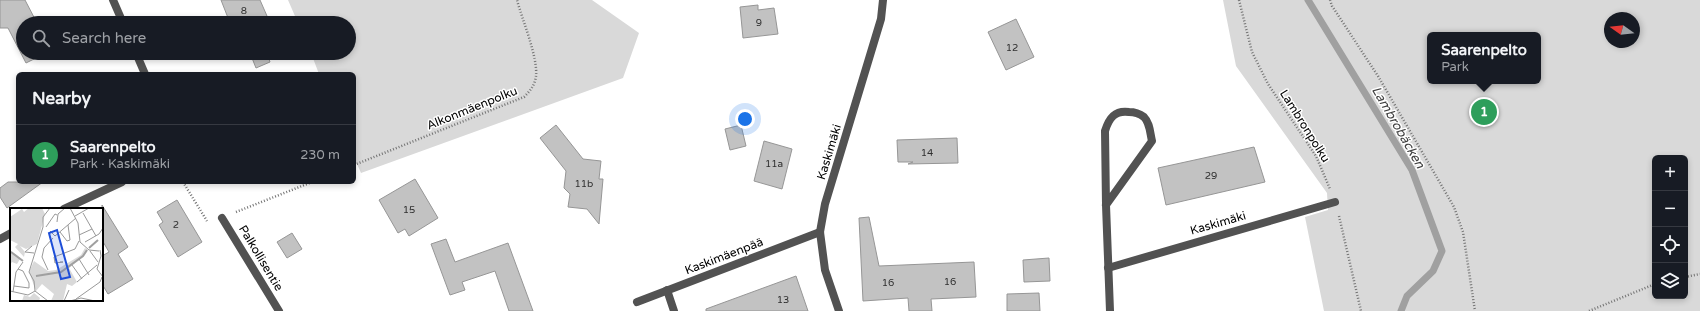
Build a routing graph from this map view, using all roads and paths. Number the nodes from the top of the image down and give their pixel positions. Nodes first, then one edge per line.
1 (114, 0) edge
2 (516, 0) edge
3 (883, 0) edge
4 (1238, 0) edge
5 (1330, 0) edge
6 (120, 16) edge
7 (139, 60) edge
8 (144, 72) edge
9 (356, 164) edge
10 (118, 184) edge
11 (184, 184) edge
12 (307, 184) edge
13 (1336, 202) junction
14 (1106, 205) junction
15 (66, 208) edge
16 (222, 218) junction
17 (820, 232) junction
18 (10, 234) edge
19 (0, 239) edge
20 (1108, 268) junction
21 (1700, 274) edge
22 (1688, 276) edge
23 (1652, 285) edge
24 (667, 290) junction
25 (637, 302) dead end
26 (279, 311) edge
27 (674, 311) edge
28 (839, 311) edge
29 (1110, 311) edge
30 (1361, 311) edge
31 (1475, 311) edge
32 (1589, 311) edge

1 - 6 street
2 - 9 path, Alkonmäenpolku
3 - 17 street, Kaskimäki
4 - 13 path, Lambronpolku
5 - 31 path
7 - 8 street
10 - 15 street
11 - 16 path
12 - 16 path
13 - 20 street, Kaskimäki
13 - 30 path, Lambronpolku
14 - 14 street
14 - 20 street
16 - 26 street, Palkollisentie
17 - 24 street, Kaskimäenpää
17 - 28 street, Kaskimäki
18 - 19 street
20 - 29 street
21 - 22 path
23 - 32 path
24 - 25 street, Kaskimäenpää
24 - 27 street

